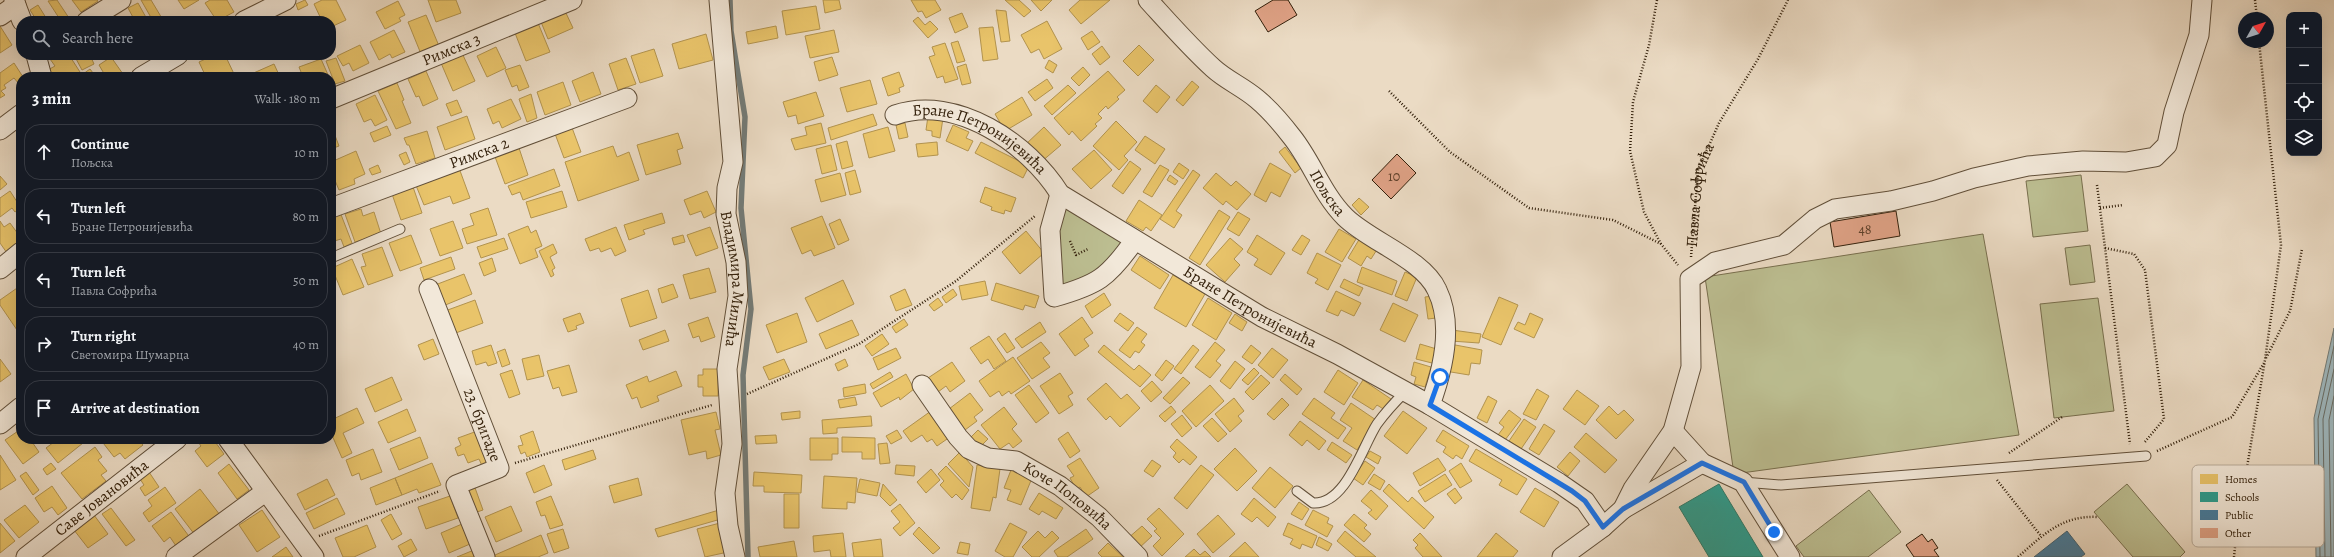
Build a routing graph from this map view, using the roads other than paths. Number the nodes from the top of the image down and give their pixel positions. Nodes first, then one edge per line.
1 (121, 0) edge
2 (286, 0) edge
3 (572, 0) edge
4 (718, 0) edge
5 (1148, 0) edge
6 (2202, 0) edge
7 (18, 9) edge
8 (0, 16) edge
9 (95, 16) edge
10 (254, 16) edge
11 (37, 60) edge
12 (170, 60) edge
13 (41, 72) edge
14 (149, 72) edge
15 (336, 97) edge
16 (627, 98) dead end
17 (895, 115) dead end
18 (16, 118) edge
19 (0, 130) edge
20 (1060, 194) junction
21 (336, 206) edge
22 (400, 229) dead end
23 (1134, 241) junction
24 (16, 256) edge
25 (336, 256) edge
26 (0, 269) edge
27 (429, 290) dead end
28 (922, 385) dead end
29 (1405, 392) junction
30 (1430, 405) junction
31 (16, 411) edge
32 (0, 424) edge
33 (1673, 432) junction
34 (171, 444) edge
35 (231, 444) edge
36 (2146, 456) road end
37 (1702, 463) junction
38 (1744, 482) junction
39 (1296, 491) dead end
40 (264, 492) junction
41 (1623, 509) junction
42 (1603, 527) junction
43 (26, 557) edge
44 (176, 557) edge
45 (314, 557) edge
46 (485, 557) edge
47 (735, 557) edge
48 (1138, 557) edge
49 (1562, 557) edge
50 (1790, 557) edge

1 - 9 street
2 - 10 street
3 - 15 street, Римска 3
4 - 47 street, Владимира Милића
5 - 30 street, Пољска
6 - 33 street
7 - 8 street
11 - 13 street
12 - 14 street
16 - 21 street, Римска 2
17 - 20 street, Бране Петронијевића
18 - 19 street
20 - 23 street, Бране Петронијевића
20 - 23 street
22 - 25 lane
23 - 29 street, Бране Петронијевића
24 - 26 street
27 - 46 street, 23. бригаде
28 - 48 street, Коче Поповића
29 - 30 street, Бране Петронијевића
29 - 39 lane
30 - 42 street, Бране Петронијевића
31 - 32 street
33 - 37 street
33 - 41 street
34 - 43 street, Саве Јовановића
35 - 40 street
36 - 38 lane
37 - 38 street
37 - 41 street
38 - 50 street
40 - 44 street
40 - 45 street
41 - 42 street
42 - 49 street

